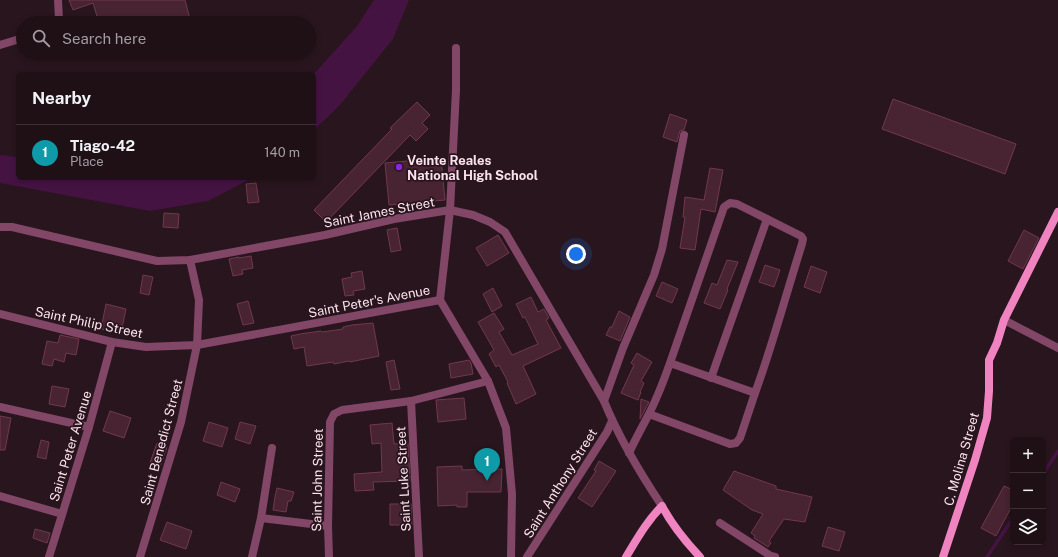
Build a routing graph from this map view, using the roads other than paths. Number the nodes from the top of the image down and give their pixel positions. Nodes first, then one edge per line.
1 (58, 0) edge
2 (59, 16) edge
3 (16, 40) edge
4 (0, 45) edge
5 (456, 48) dead end
6 (684, 135) dead end
7 (450, 210) junction
8 (1058, 212) edge
9 (767, 219) junction
10 (0, 227) edge
11 (190, 260) junction
12 (440, 300) junction
13 (0, 314) edge
14 (1004, 320) junction
15 (112, 342) junction
16 (197, 345) junction
17 (1058, 348) edge
18 (670, 363) junction
19 (711, 378) junction
20 (488, 381) junction
21 (755, 393) junction
22 (411, 401) junction
23 (604, 401) junction
24 (0, 407) edge
25 (649, 414) junction
26 (612, 421) junction
27 (89, 427) junction
28 (272, 448) dead end
29 (629, 453) junction
30 (0, 496) edge
31 (662, 506) junction
32 (62, 514) junction
33 (261, 518) junction
34 (720, 523) dead end
35 (328, 526) junction
36 (49, 557) edge
37 (140, 557) edge
38 (252, 557) edge
39 (329, 557) edge
40 (419, 557) edge
41 (511, 557) edge
42 (527, 557) edge
43 (626, 557) edge
44 (700, 557) edge
45 (775, 557) edge
46 (943, 557) edge

1 - 2 street
3 - 4 street
5 - 7 street
6 - 23 street
7 - 11 street, Saint James Street
7 - 12 street
7 - 23 street, Saint James Street
8 - 14 street, C. Molina Street
9 - 18 street
9 - 19 street
9 - 21 street
10 - 11 street, Saint James Street
11 - 16 street, Saint Benedict Street
12 - 16 street, Saint Peter's Avenue
12 - 20 street, Saint Peter's Avenue
13 - 15 street, Saint Philip Street
14 - 17 street
14 - 46 street, C. Molina Street
15 - 16 street, Saint Philip Street
15 - 27 street, Saint Peter Avenue
16 - 37 street, Saint Benedict Street
18 - 19 street
18 - 25 street
19 - 21 street
20 - 22 street
20 - 41 street, Saint Peter's Avenue
21 - 25 street
22 - 35 street, Saint John Street
22 - 40 street, Saint Luke Street
23 - 26 street, Saint James Street
24 - 27 street
25 - 29 street
26 - 29 street, Saint James Street
26 - 42 street, Saint Anthony Street
27 - 32 street, Saint Peter Avenue
28 - 33 street
29 - 31 street, Saint James Street
30 - 32 street
31 - 43 street
31 - 44 street
32 - 36 street, Saint Peter Avenue
33 - 35 street
33 - 38 street
34 - 45 street
35 - 39 street, Saint John Street

